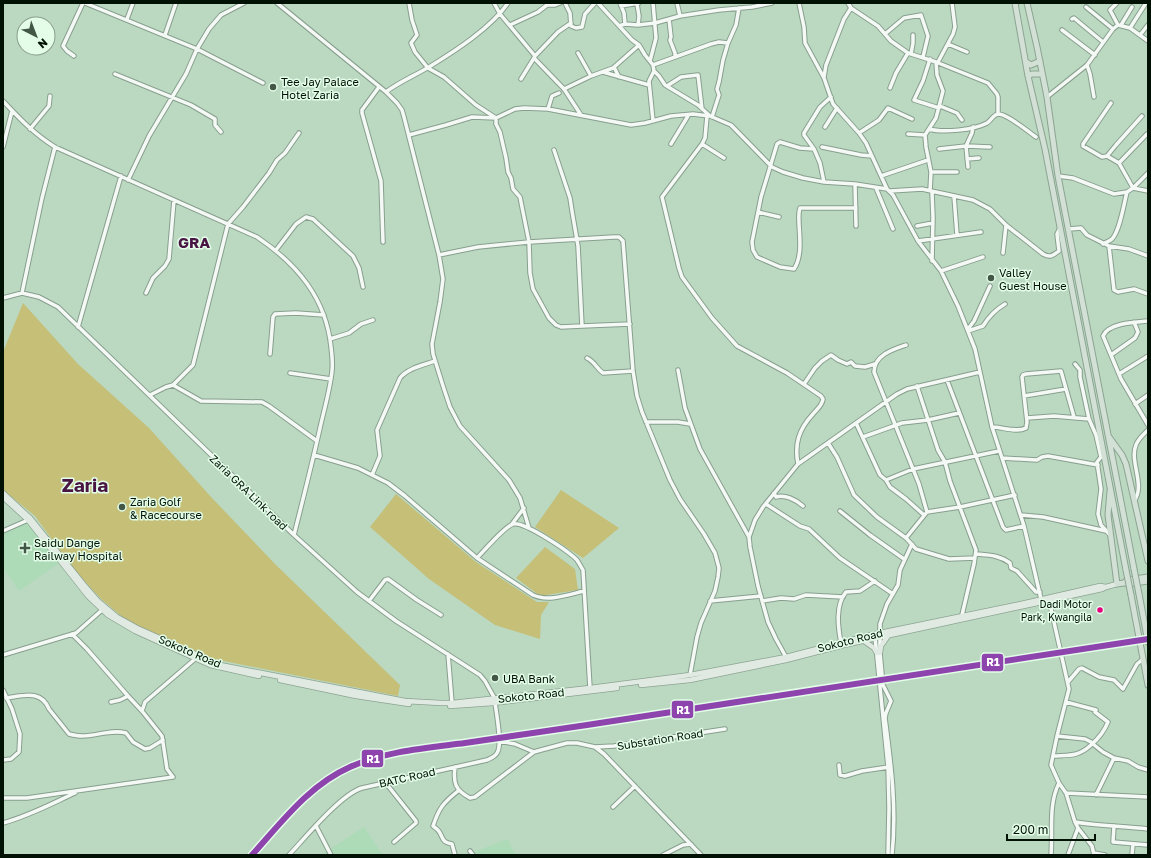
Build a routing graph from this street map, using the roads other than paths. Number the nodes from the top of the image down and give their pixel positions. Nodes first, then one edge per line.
1 (84, 3) edge
2 (134, 3) edge
3 (176, 3) edge
4 (244, 3) edge
5 (277, 3) edge
6 (409, 3) edge
7 (494, 3) edge
8 (508, 3) edge
9 (560, 3) edge
10 (565, 3) edge
11 (597, 3) edge
12 (638, 3) edge
13 (653, 3) edge
14 (677, 3) edge
15 (769, 3) edge
16 (799, 3) edge
17 (848, 3) edge
18 (952, 3) edge
19 (1015, 3) edge
20 (1027, 3) edge
21 (1117, 3) edge
22 (1146, 3) edge
23 (238, 4) edge
24 (621, 4) edge
25 (1086, 7) dead end
26 (1132, 7) dead end
27 (739, 8) junction
28 (851, 8) junction
29 (500, 14) junction
30 (680, 16) junction
31 (1072, 18) dead end
32 (668, 19) junction
33 (127, 20) junction
34 (571, 23) junction
35 (655, 23) junction
36 (625, 24) junction
37 (510, 25) junction
38 (638, 25) junction
39 (1119, 25) junction
40 (1148, 25) edge
41 (619, 26) junction
42 (1130, 28) junction
43 (1113, 29) junction
44 (1062, 30) dead end
45 (885, 34) junction
46 (1140, 34) junction
47 (165, 35) junction
48 (913, 35) dead end
49 (1103, 42) junction
50 (1148, 42) edge
51 (728, 43) junction
52 (948, 44) junction
53 (639, 45) junction
54 (197, 49) junction
55 (967, 52) dead end
56 (578, 53) dead end
57 (909, 53) junction
58 (1095, 55) junction
59 (74, 56) dead end
60 (534, 57) junction
61 (674, 57) junction
62 (923, 57) junction
63 (930, 59) junction
64 (650, 61) junction
65 (1040, 61) junction
66 (937, 62) junction
67 (1026, 62) junction
68 (653, 65) junction
69 (1087, 65) junction
70 (614, 67) junction
71 (428, 68) junction
72 (604, 72) junction
73 (654, 72) junction
74 (115, 74) dead end
75 (1042, 74) junction
76 (591, 76) junction
77 (1028, 76) junction
78 (619, 77) junction
79 (824, 78) junction
80 (521, 79) dead end
81 (263, 83) dead end
82 (649, 85) junction
83 (667, 86) junction
84 (379, 87) junction
85 (890, 88) dead end
86 (564, 89) junction
87 (386, 92) junction
88 (559, 93) dead end
89 (50, 96) dead end
90 (830, 97) junction
91 (1047, 97) junction
92 (1094, 97) dead end
93 (172, 98) junction
94 (3, 101) edge
95 (1111, 103) dead end
96 (939, 107) junction
97 (837, 108) junction
98 (548, 109) junction
99 (702, 109) junction
100 (12, 111) junction
101 (998, 114) junction
102 (581, 115) junction
103 (688, 116) junction
104 (710, 116) junction
105 (1142, 116) dead end
106 (496, 118) junction
107 (912, 119) dead end
108 (962, 120) dead end
109 (653, 121) junction
110 (825, 127) dead end
111 (973, 127) junction
112 (30, 129) junction
113 (929, 129) junction
114 (221, 132) dead end
115 (299, 133) dead end
116 (859, 133) junction
117 (908, 134) dead end
118 (1147, 134) dead end
119 (409, 135) junction
120 (925, 135) junction
121 (1036, 137) dead end
122 (672, 144) dead end
123 (702, 144) junction
124 (966, 146) junction
125 (3, 147) edge
126 (56, 147) junction
127 (822, 147) dead end
128 (990, 147) dead end
129 (814, 149) junction
130 (939, 149) dead end
131 (554, 150) dead end
132 (872, 156) junction
133 (1107, 156) junction
134 (724, 158) dead end
135 (979, 158) dead end
136 (967, 159) junction
137 (928, 160) junction
138 (1119, 163) junction
139 (770, 164) junction
140 (968, 167) dead end
141 (931, 172) junction
142 (957, 172) dead end
143 (1148, 172) edge
144 (121, 176) junction
145 (881, 176) junction
146 (1058, 176) junction
147 (128, 180) junction
148 (824, 182) junction
149 (856, 184) junction
150 (876, 188) junction
151 (1133, 188) junction
152 (888, 190) junction
153 (931, 191) junction
154 (1148, 191) edge
155 (1127, 192) junction
156 (954, 196) junction
157 (174, 200) junction
158 (856, 208) junction
159 (758, 212) junction
160 (779, 217) dead end
161 (933, 223) junction
162 (228, 224) junction
163 (1006, 225) junction
164 (856, 226) dead end
165 (917, 226) dead end
166 (1060, 228) junction
167 (1069, 229) junction
168 (893, 230) dead end
169 (981, 232) dead end
170 (957, 235) junction
171 (577, 239) junction
172 (932, 239) junction
173 (918, 241) junction
174 (383, 242) dead end
175 (529, 242) junction
176 (1103, 244) junction
177 (1109, 246) junction
178 (276, 250) junction
179 (1003, 253) dead end
180 (439, 255) junction
181 (1148, 256) edge
182 (982, 258) dead end
183 (932, 261) junction
184 (941, 271) junction
185 (990, 286) dead end
186 (363, 287) dead end
187 (146, 293) dead end
188 (22, 294) junction
189 (1148, 294) edge
190 (3, 298) edge
191 (1005, 304) dead end
192 (324, 315) junction
193 (373, 320) dead end
194 (1148, 321) edge
195 (1134, 322) junction
196 (630, 324) junction
197 (582, 326) junction
198 (78, 327) junction
199 (968, 330) junction
200 (330, 339) junction
201 (906, 345) dead end
202 (270, 354) dead end
203 (1111, 355) junction
204 (1148, 356) edge
205 (587, 358) dead end
206 (435, 361) junction
207 (877, 364) junction
208 (1075, 364) dead end
209 (678, 370) dead end
210 (633, 371) junction
211 (980, 372) junction
212 (290, 373) dead end
213 (1119, 374) junction
214 (331, 379) junction
215 (947, 380) junction
216 (804, 384) junction
217 (173, 386) junction
218 (916, 386) junction
219 (1066, 389) junction
220 (150, 395) junction
221 (1148, 395) edge
222 (1024, 396) junction
223 (886, 402) junction
224 (1135, 404) junction
225 (959, 413) junction
226 (1074, 417) junction
227 (1027, 418) junction
228 (1089, 419) junction
229 (928, 420) junction
230 (646, 422) junction
231 (856, 423) junction
232 (690, 424) junction
233 (895, 425) junction
234 (1148, 425) edge
235 (992, 427) junction
236 (1148, 430) edge
237 (1107, 432) junction
238 (863, 437) junction
239 (317, 441) junction
240 (828, 443) junction
241 (999, 451) junction
242 (314, 455) junction
243 (976, 456) junction
244 (1002, 458) junction
245 (945, 462) junction
246 (798, 464) junction
247 (1098, 465) junction
248 (913, 469) junction
249 (372, 475) junction
250 (886, 480) junction
251 (1110, 482) junction
252 (3, 493) edge
253 (774, 493) junction
254 (1015, 495) junction
255 (3, 497) edge
256 (992, 500) junction
257 (1134, 501) junction
258 (766, 504) junction
259 (803, 506) dead end
260 (960, 507) junction
261 (524, 508) junction
262 (840, 511) dead end
263 (926, 514) junction
264 (1021, 515) junction
265 (1124, 518) junction
266 (28, 520) junction
267 (1117, 520) junction
268 (512, 524) junction
269 (1024, 526) junction
270 (529, 528) junction
271 (3, 531) edge
272 (1106, 531) junction
273 (294, 535) junction
274 (1110, 536) junction
275 (749, 537) junction
276 (906, 538) junction
277 (912, 544) junction
278 (976, 556) junction
279 (477, 558) junction
280 (904, 559) junction
281 (1148, 561) edge
282 (1148, 577) edge
283 (875, 581) junction
284 (1148, 581) edge
285 (1124, 583) junction
286 (1117, 584) junction
287 (584, 592) junction
288 (1040, 592) junction
289 (893, 594) junction
290 (761, 596) junction
291 (843, 597) junction
292 (1042, 599) junction
293 (1049, 600) junction
294 (369, 601) junction
295 (710, 601) junction
296 (762, 601) junction
297 (102, 610) junction
298 (962, 615) junction
299 (441, 616) dead end
300 (72, 634) junction
301 (877, 636) junction
302 (888, 636) junction
303 (864, 641) junction
304 (1148, 642) edge
305 (841, 643) junction
306 (878, 653) junction
307 (3, 654) edge
308 (448, 654) junction
309 (786, 657) junction
310 (195, 659) junction
311 (1143, 659) junction
312 (690, 676) junction
313 (1068, 682) junction
314 (1148, 685) edge
315 (590, 688) junction
316 (3, 690) edge
317 (542, 695) junction
318 (128, 696) junction
319 (6, 698) junction
320 (495, 701) junction
321 (111, 702) dead end
322 (134, 702) junction
323 (145, 702) junction
324 (1066, 702) junction
325 (452, 703) junction
326 (142, 711) junction
327 (724, 729) dead end
328 (1057, 736) junction
329 (163, 740) junction
330 (499, 741) junction
331 (1093, 744) junction
332 (595, 748) junction
333 (534, 752) junction
334 (1053, 756) junction
335 (1114, 758) junction
336 (5, 760) edge
337 (3, 764) edge
338 (839, 764) dead end
339 (454, 767) junction
340 (890, 767) junction
341 (167, 769) junction
342 (1148, 770) edge
343 (162, 778) junction
344 (386, 782) junction
345 (1059, 782) junction
346 (635, 786) junction
347 (78, 791) junction
348 (458, 791) junction
349 (1066, 793) junction
350 (1096, 795) junction
351 (1148, 797) edge
352 (3, 798) edge
353 (613, 807) dead end
354 (3, 822) edge
355 (1075, 822) junction
356 (316, 826) junction
357 (1114, 826) junction
358 (1078, 828) junction
359 (1148, 829) edge
360 (684, 837) junction
361 (394, 842) dead end
362 (683, 844) junction
363 (691, 844) junction
364 (1133, 844) junction
365 (1148, 845) edge
366 (470, 851) dead end
367 (1094, 854) edge
368 (289, 855) edge
369 (331, 855) edge
370 (455, 855) edge
371 (473, 855) edge
372 (663, 855) edge
373 (701, 855) edge
374 (888, 855) edge
375 (892, 855) edge
376 (1051, 855) edge
377 (1068, 855) edge
378 (1105, 855) edge
379 (1132, 855) edge

1 - 33 street
1 - 59 street
2 - 33 street
3 - 47 street
4 - 23 street
5 - 84 street
6 - 71 street
7 - 29 street
8 - 29 street
9 - 37 street
10 - 34 street
11 - 34 street
11 - 41 street
12 - 24 street
12 - 38 street
13 - 35 street
14 - 30 street
15 - 27 street
16 - 79 street
17 - 28 street
18 - 52 street
19 - 67 highway
20 - 65 highway
21 - 39 street
22 - 42 street
23 - 54 street
24 - 36 street
25 - 43 street
26 - 39 street
27 - 30 street
27 - 51 street
28 - 45 street
28 - 79 street
29 - 37 street
29 - 71 street
30 - 32 street
31 - 49 street
32 - 35 street
32 - 61 street
33 - 47 street
34 - 60 street
35 - 38 street
35 - 64 street
36 - 38 street
36 - 41 street
37 - 60 street
39 - 42 street
39 - 43 street
40 - 46 street
41 - 53 street
42 - 46 street
43 - 49 street
44 - 58 street
45 - 57 street
45 - 62 street
46 - 50 street
47 - 54 street
48 - 57 street
49 - 58 street
51 - 61 street
51 - 104 street
52 - 55 street
52 - 66 street
53 - 64 street
53 - 70 street
54 - 81 street
54 - 93 street
56 - 76 street
57 - 62 street
57 - 85 street
58 - 69 street
60 - 80 street
60 - 86 street
61 - 68 street
62 - 63 street
63 - 66 street
63 - 96 street
64 - 68 street
65 - 67 highway
65 - 75 highway
66 - 96 street
66 - 101 street
67 - 77 highway
68 - 73 street
69 - 91 street
69 - 92 street
70 - 72 street
70 - 78 street
71 - 87 street
71 - 106 street
72 - 76 street
72 - 78 street
73 - 82 street
73 - 83 street
74 - 93 street
75 - 77 highway
75 - 91 highway
76 - 86 street
77 - 166 highway
78 - 82 street
79 - 90 street
82 - 109 street
83 - 99 street
83 - 99 street
84 - 87 street
84 - 174 street
86 - 102 street
87 - 119 street
88 - 98 street
89 - 112 street
90 - 97 street
90 - 129 street
91 - 146 highway
93 - 114 street
93 - 147 street
94 - 100 street
95 - 133 street
96 - 108 street
96 - 113 street
97 - 110 street
97 - 116 street
98 - 102 street
98 - 106 street
99 - 104 street
100 - 112 street
100 - 125 street
101 - 111 street
101 - 121 street
102 - 109 street
103 - 104 street
103 - 109 street
103 - 122 street
104 - 123 street
104 - 139 street
105 - 133 street
106 - 119 street
106 - 175 street
107 - 116 street
111 - 113 street
111 - 124 street
112 - 126 street
113 - 120 street
115 - 162 street
116 - 132 street
117 - 120 street
118 - 138 street
119 - 180 street
120 - 137 street
123 - 134 street
123 - 216 street
124 - 128 street
124 - 130 street
124 - 136 street
126 - 144 street
126 - 188 street
127 - 132 street
129 - 139 street
129 - 148 street
131 - 171 street
132 - 145 street
133 - 138 street
135 - 136 street
136 - 140 street
137 - 141 street
137 - 145 street
138 - 151 street
139 - 148 street
139 - 159 street
141 - 142 street
141 - 153 street
143 - 151 street
144 - 147 street
144 - 198 street
145 - 152 street
146 - 155 street
146 - 167 highway
147 - 157 street
148 - 149 street
149 - 150 street
149 - 158 street
150 - 152 street
150 - 168 street
151 - 154 street
151 - 155 street
152 - 153 street
152 - 173 street
153 - 156 street
153 - 161 street
155 - 176 street
156 - 163 street
156 - 170 street
157 - 162 street
157 - 187 street
158 - 159 street
158 - 164 street
159 - 160 street
161 - 165 street
161 - 172 street
162 - 178 street
162 - 217 street
163 - 166 street
163 - 179 street
166 - 251 highway
167 - 176 street
167 - 237 highway
169 - 170 street
170 - 172 street
171 - 175 street
171 - 196 street
171 - 197 street
172 - 173 street
172 - 183 street
173 - 183 street
175 - 180 street
175 - 197 street
176 - 177 street
177 - 181 street
177 - 189 street
178 - 186 street
178 - 192 street
180 - 206 street
182 - 184 street
183 - 184 street
184 - 199 street
185 - 199 street
188 - 190 street, Zaria GRA Link road
188 - 198 street, Zaria GRA Link road
191 - 199 street
192 - 200 street
192 - 202 street
193 - 200 street
194 - 195 street
195 - 203 street
195 - 203 street
196 - 197 street
196 - 210 street
198 - 220 street, Zaria GRA Link road
199 - 211 street
200 - 214 street
201 - 207 street
203 - 213 street
204 - 213 street
205 - 210 street
206 - 249 street
206 - 261 street
207 - 216 street
207 - 223 street
208 - 228 street
209 - 232 street
210 - 230 street
211 - 215 street
211 - 235 street
212 - 214 street
213 - 224 street
214 - 239 street
215 - 218 street
215 - 225 street
216 - 246 street
217 - 220 street
217 - 239 street
218 - 223 street
218 - 229 street
219 - 222 street
219 - 222 street
219 - 226 street
220 - 273 street, Zaria GRA Link road
221 - 224 street
222 - 227 street
223 - 231 street
223 - 233 street
224 - 234 street
225 - 229 street
225 - 243 street
226 - 227 street
226 - 228 street
227 - 235 street
228 - 247 street
229 - 233 street
229 - 245 street
230 - 232 street
230 - 295 street
231 - 238 street
231 - 240 street
232 - 275 street
233 - 238 street
233 - 248 street
235 - 241 street
236 - 257 street
237 - 257 highway
237 - 265 highway
238 - 250 street
239 - 242 street
240 - 246 street
240 - 276 street
241 - 243 street
241 - 244 street
242 - 249 street
242 - 273 street
243 - 245 street
243 - 256 street
244 - 247 street
244 - 254 street
245 - 248 street
245 - 260 street
246 - 253 street
247 - 272 street
248 - 250 street
248 - 263 street
249 - 279 street
250 - 263 street
251 - 267 highway
251 - 274 highway
252 - 325 main road, Sokoto Road
253 - 258 street
253 - 259 street
254 - 256 street
254 - 264 street
255 - 266 main road, Sokoto Road
256 - 260 street
256 - 269 street
257 - 281 highway
258 - 275 street
258 - 283 street
260 - 263 street
260 - 278 street
261 - 268 street
261 - 270 street
262 - 280 street
263 - 276 street
264 - 269 street
264 - 272 street
265 - 267 highway
265 - 304 highway, bridge
266 - 271 street
266 - 297 main road, Sokoto Road
267 - 311 highway, bridge
268 - 270 street
268 - 279 street
269 - 288 street
270 - 287 street
272 - 274 street
273 - 294 street, Zaria GRA Link road
274 - 286 highway
275 - 290 street
276 - 277 street
277 - 278 street
277 - 280 street
278 - 288 street
278 - 298 street
279 - 287 street
280 - 289 street
282 - 285 highway
283 - 289 street
283 - 291 street
284 - 285 highway
285 - 286 highway
286 - 293 main road, Sokoto Road
287 - 315 street
288 - 292 street
289 - 301 street
290 - 295 street
290 - 296 street
291 - 296 street
291 - 305 street
292 - 293 main road, Sokoto Road
292 - 298 main road, Sokoto Road
293 - 302 main road
293 - 313 street
294 - 299 street
294 - 308 street, Zaria GRA Link road
295 - 312 street
296 - 309 street
297 - 300 street
297 - 310 main road, Sokoto Road
298 - 301 main road, Sokoto Road
300 - 307 street
300 - 318 street
301 - 302 main road
301 - 303 main road, Sokoto Road
301 - 305 main road, Sokoto Road
301 - 306 street
302 - 306 main road
303 - 306 main road
303 - 317 main road, Sokoto Road
305 - 309 main road, Sokoto Road
306 - 340 street
306 - 340 street
308 - 320 street, Zaria GRA Link road
308 - 325 street
309 - 312 main road, Sokoto Road
310 - 320 main road, Sokoto Road
310 - 323 street
311 - 313 street
311 - 314 highway
312 - 315 main road, Sokoto Road
313 - 324 street
315 - 317 main road, Sokoto Road
316 - 319 street
317 - 320 main road, Sokoto Road
318 - 321 street
318 - 322 street
319 - 329 street
319 - 336 street
320 - 325 main road, Sokoto Road
320 - 330 street, BATC Road
322 - 323 street
322 - 326 street
323 - 326 street
324 - 328 street
324 - 331 street
326 - 329 street
327 - 332 street, Substation Road
328 - 331 street
328 - 334 street
329 - 341 street
330 - 333 street
330 - 339 street, BATC Road
331 - 334 street
331 - 335 street
332 - 333 street
332 - 346 street
333 - 348 street
334 - 345 street
335 - 342 street
335 - 350 street
336 - 337 street
338 - 340 street
339 - 344 street, BATC Road
339 - 348 street
340 - 374 street
340 - 375 street
341 - 343 street
341 - 343 street
343 - 347 street
344 - 356 street, BATC Road
344 - 361 street
345 - 349 street
345 - 376 street
346 - 353 street
346 - 360 street
347 - 352 street
347 - 354 street
348 - 370 street
349 - 350 street
349 - 355 street
350 - 351 street
355 - 357 street
355 - 358 street
356 - 368 street, BATC Road
356 - 369 street
357 - 359 street
357 - 364 street
358 - 367 street
358 - 377 street
360 - 362 street
360 - 363 street
362 - 363 street
362 - 372 street
363 - 373 street
364 - 365 street
364 - 379 street
366 - 371 street
367 - 378 street

